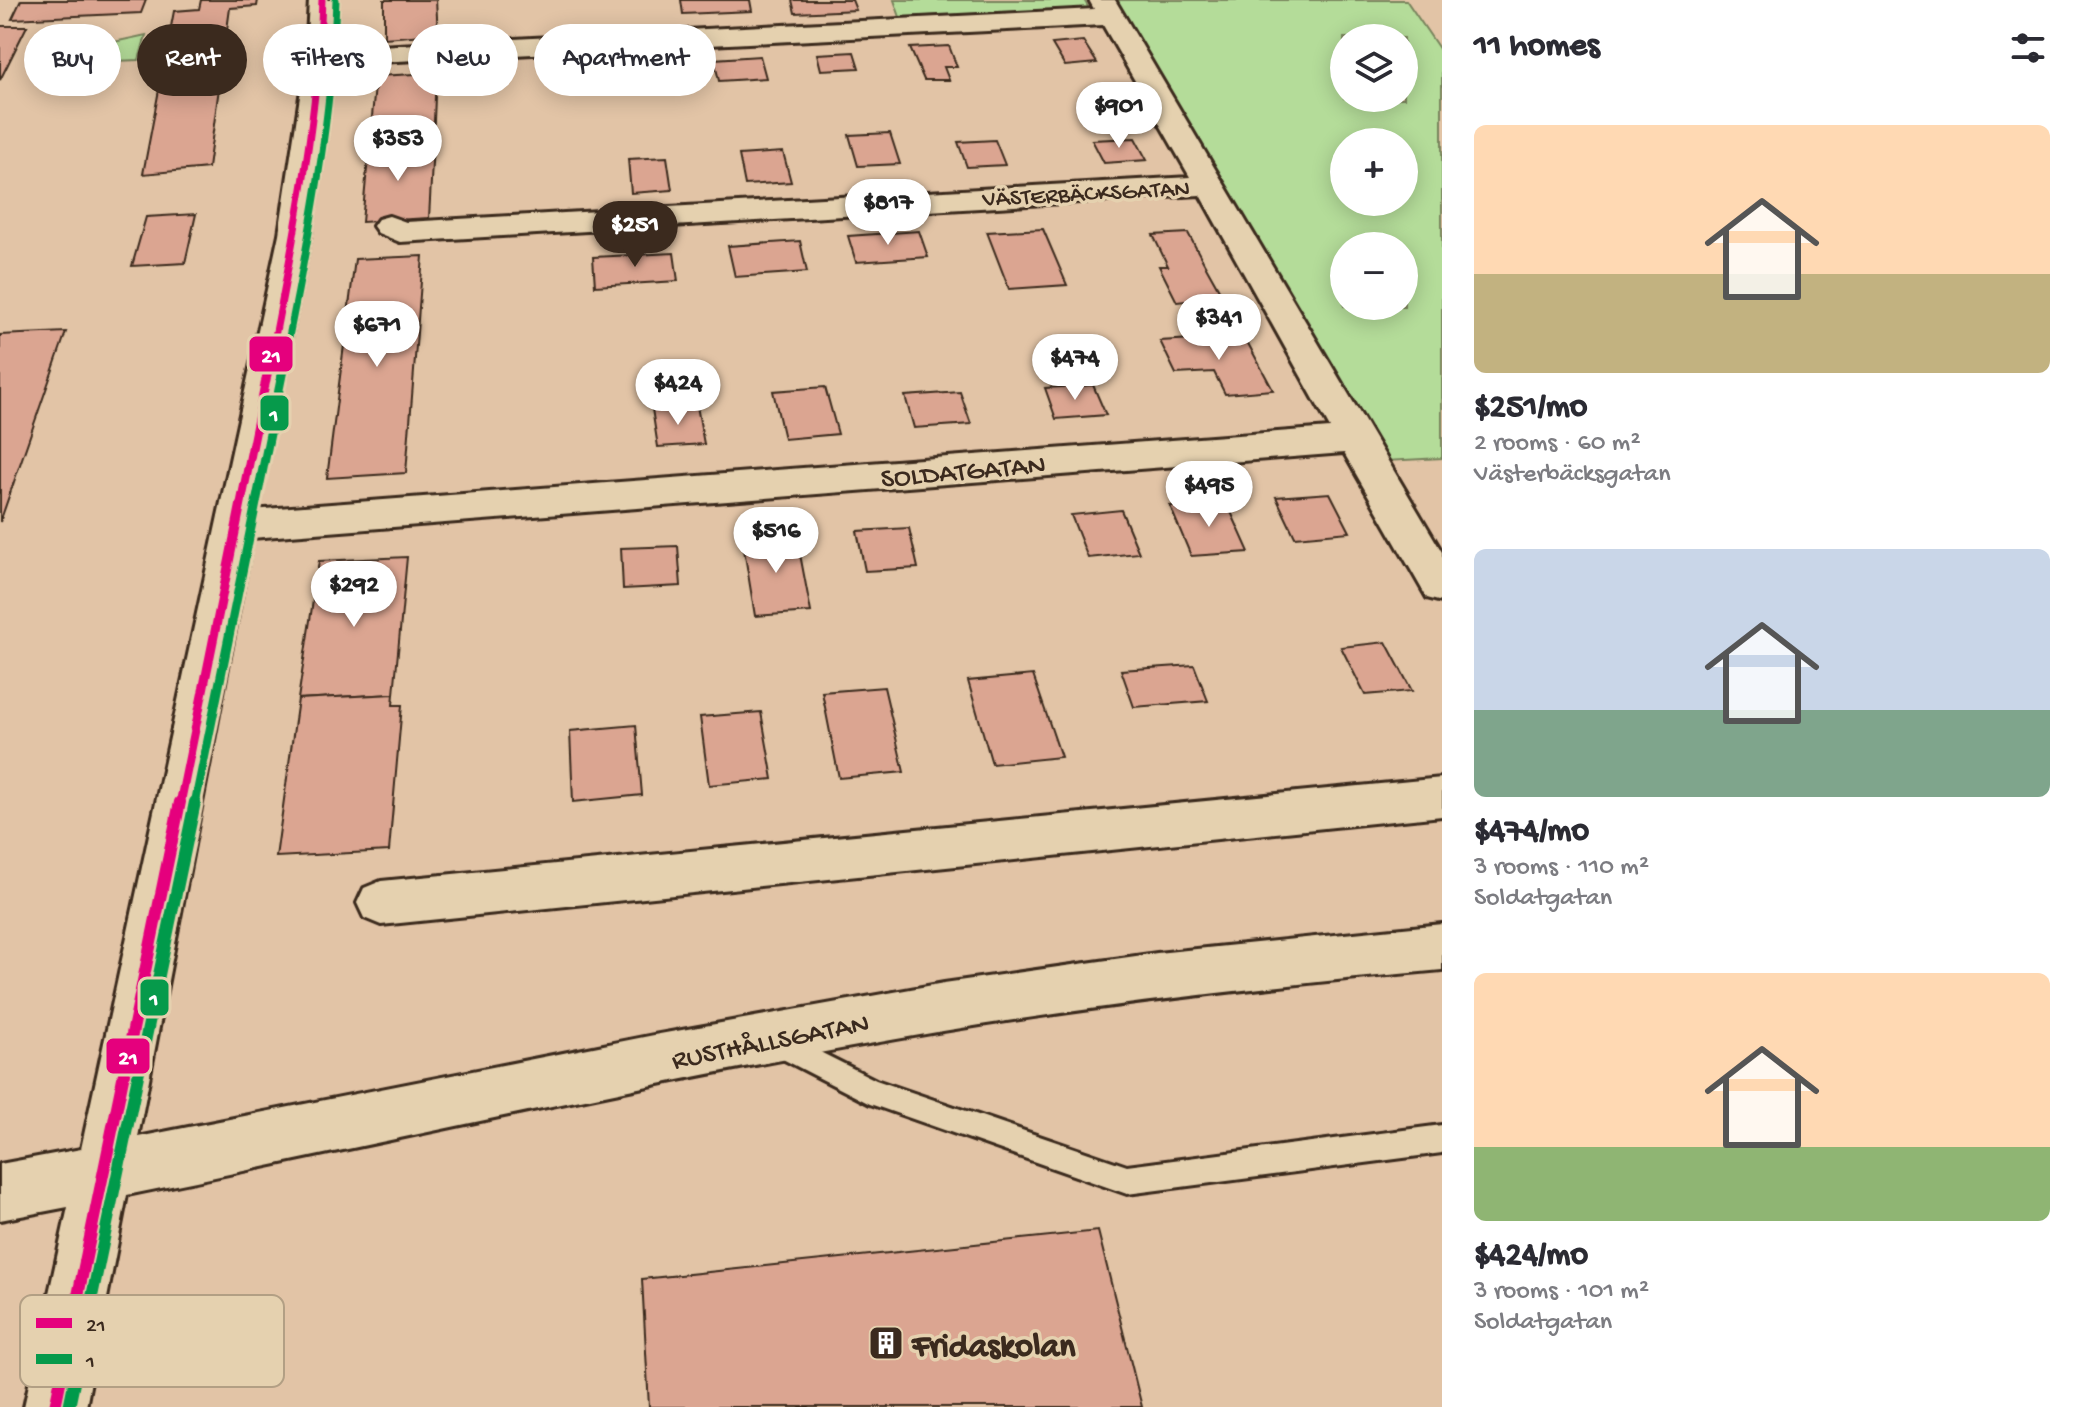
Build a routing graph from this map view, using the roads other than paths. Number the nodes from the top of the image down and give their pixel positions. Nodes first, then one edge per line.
1 (322, 0) edge
2 (1107, 8) edge
3 (321, 24) edge
4 (392, 53) edge
5 (314, 96) edge
6 (1210, 185) junction
7 (389, 226) dead end
8 (1354, 439) junction
9 (238, 525) junction
10 (1442, 587) edge
11 (1442, 797) edge
12 (381, 903) dead end
13 (1442, 947) edge
14 (770, 1039) junction
15 (1442, 1139) edge
16 (105, 1172) junction
17 (0, 1192) edge
18 (79, 1295) edge
19 (59, 1387) edge
20 (55, 1407) edge

1 - 3 street
2 - 4 street
2 - 6 street
5 - 9 street
6 - 7 street, VÄSTERBÄCKSGATAN
6 - 8 street
8 - 9 street, SOLDATGATAN
8 - 10 street
9 - 16 street
11 - 12 street
13 - 14 street, RUSTHÅLLSGATAN
14 - 15 lane
14 - 16 street, RUSTHÅLLSGATAN
16 - 17 street, RUSTHÅLLSGATAN
16 - 18 street
19 - 20 street

